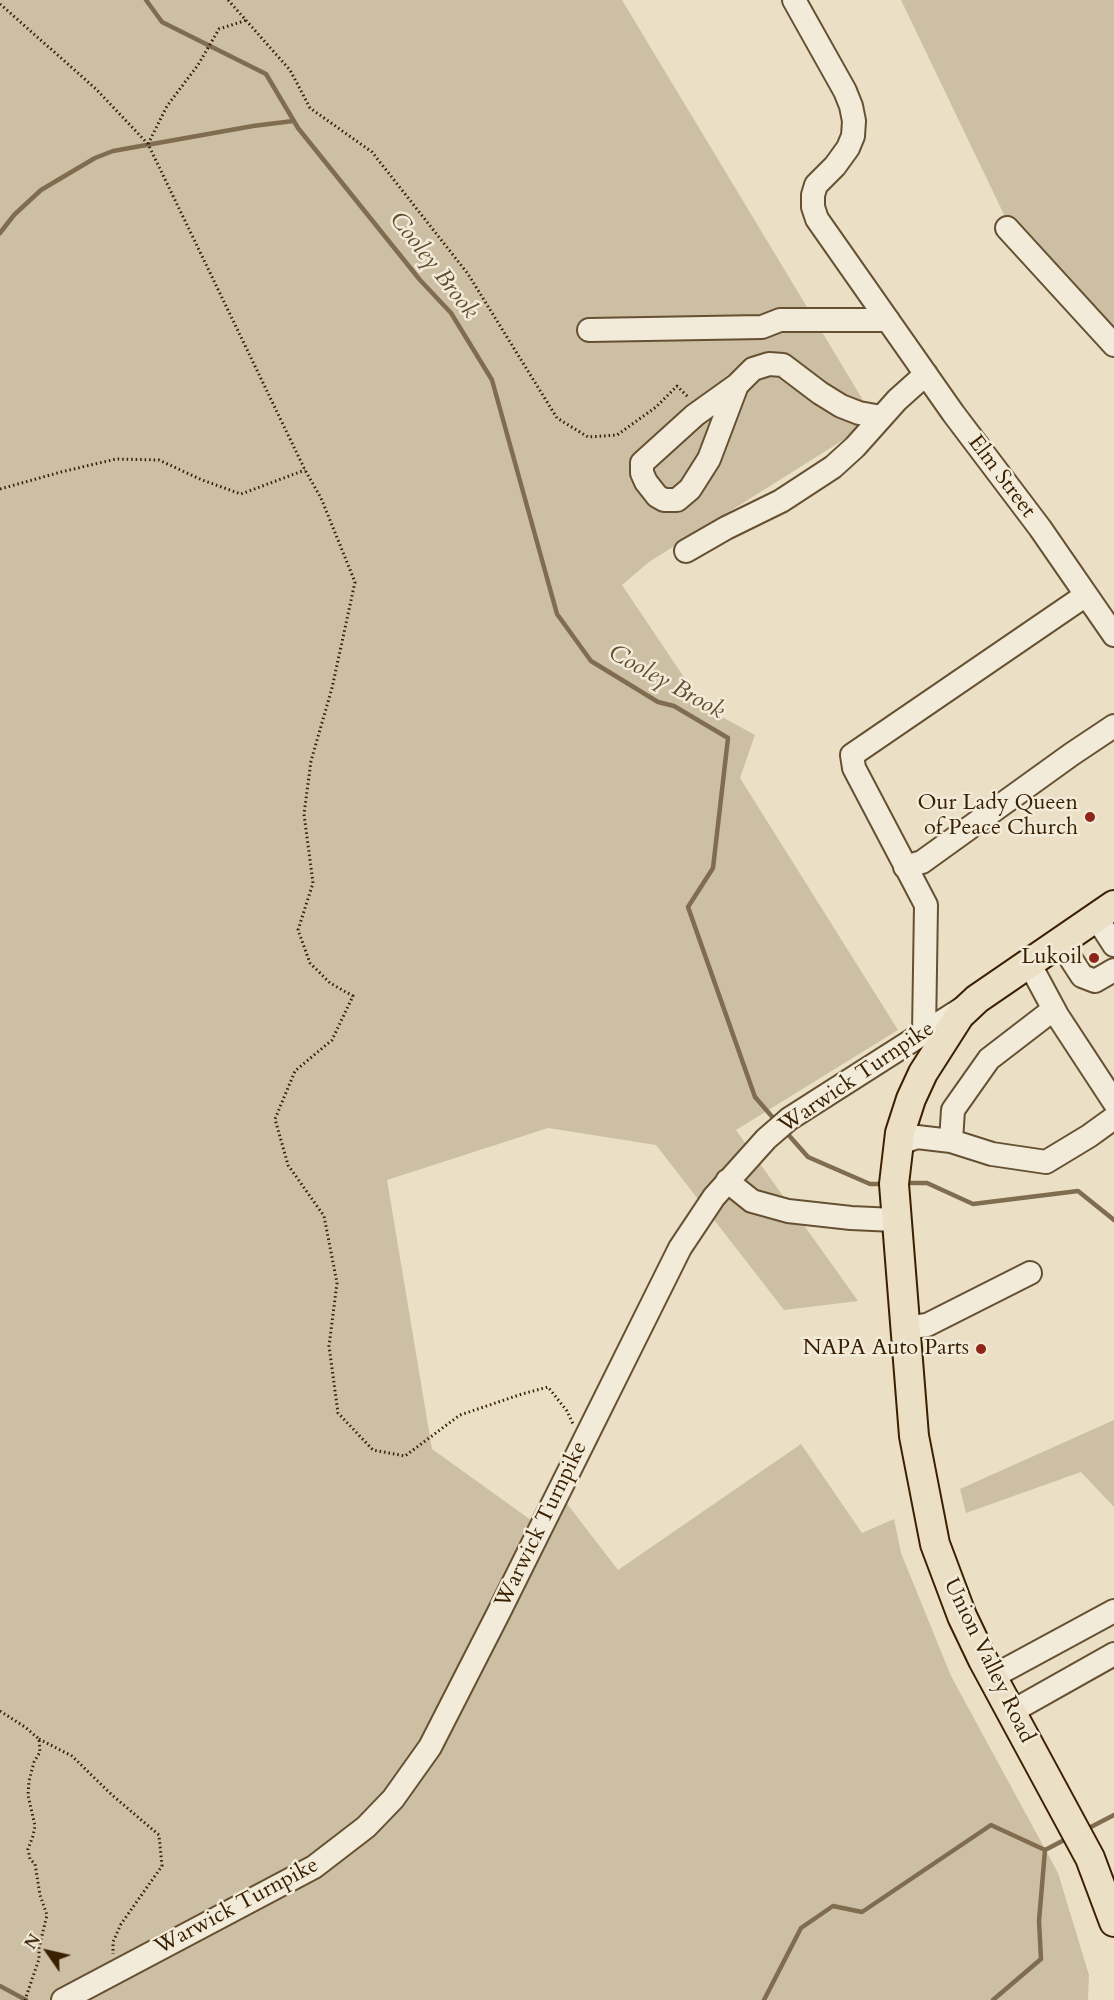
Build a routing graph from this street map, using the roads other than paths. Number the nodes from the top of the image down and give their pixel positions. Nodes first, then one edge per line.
1 (794, 0) edge
2 (1007, 228) dead end
3 (888, 320) junction
4 (589, 330) dead end
5 (1114, 345) edge
6 (926, 374) junction
7 (737, 385) junction
8 (881, 417) junction
9 (686, 551) dead end
10 (1086, 595) junction
11 (1114, 635) edge
12 (1114, 726) edge
13 (905, 867) junction
14 (1105, 911) edge
15 (1060, 942) junction
16 (1114, 945) edge
17 (1029, 963) junction
18 (1114, 970) edge
19 (977, 999) junction
20 (1054, 1009) junction
21 (924, 1033) junction
22 (1114, 1102) edge
23 (1114, 1118) edge
24 (951, 1141) junction
25 (898, 1144) junction
26 (727, 1181) junction
27 (895, 1220) junction
28 (1030, 1274) dead end
29 (904, 1328) junction
30 (1114, 1611) edge
31 (1114, 1654) edge
32 (992, 1677) junction
33 (1011, 1712) junction
34 (1106, 1875) edge
35 (1114, 1922) edge
36 (63, 2000) edge

1 - 3 street, Elm Street
2 - 5 street
3 - 4 street
3 - 6 street, Elm Street
6 - 8 street
6 - 10 street, Elm Street
7 - 7 street
7 - 8 street
8 - 9 street
10 - 11 street, Elm Street
10 - 13 street
12 - 13 street
13 - 21 street
14 - 15 main road, Union Valley Road
14 - 16 street
15 - 17 main road, Union Valley Road
15 - 18 street
17 - 19 main road, Union Valley Road
17 - 20 street
19 - 21 street, Warwick Turnpike
19 - 25 main road, Union Valley Road
20 - 22 street
20 - 24 street
21 - 26 street, Warwick Turnpike
23 - 24 street
24 - 25 street
25 - 27 main road, Union Valley Road
26 - 27 street
26 - 36 street, Warwick Turnpike
27 - 29 main road, Union Valley Road
28 - 29 street
29 - 32 main road, Union Valley Road
30 - 32 street
31 - 33 street
32 - 33 main road, Union Valley Road
33 - 34 main road, Union Valley Road
34 - 35 main road, Union Valley Road

